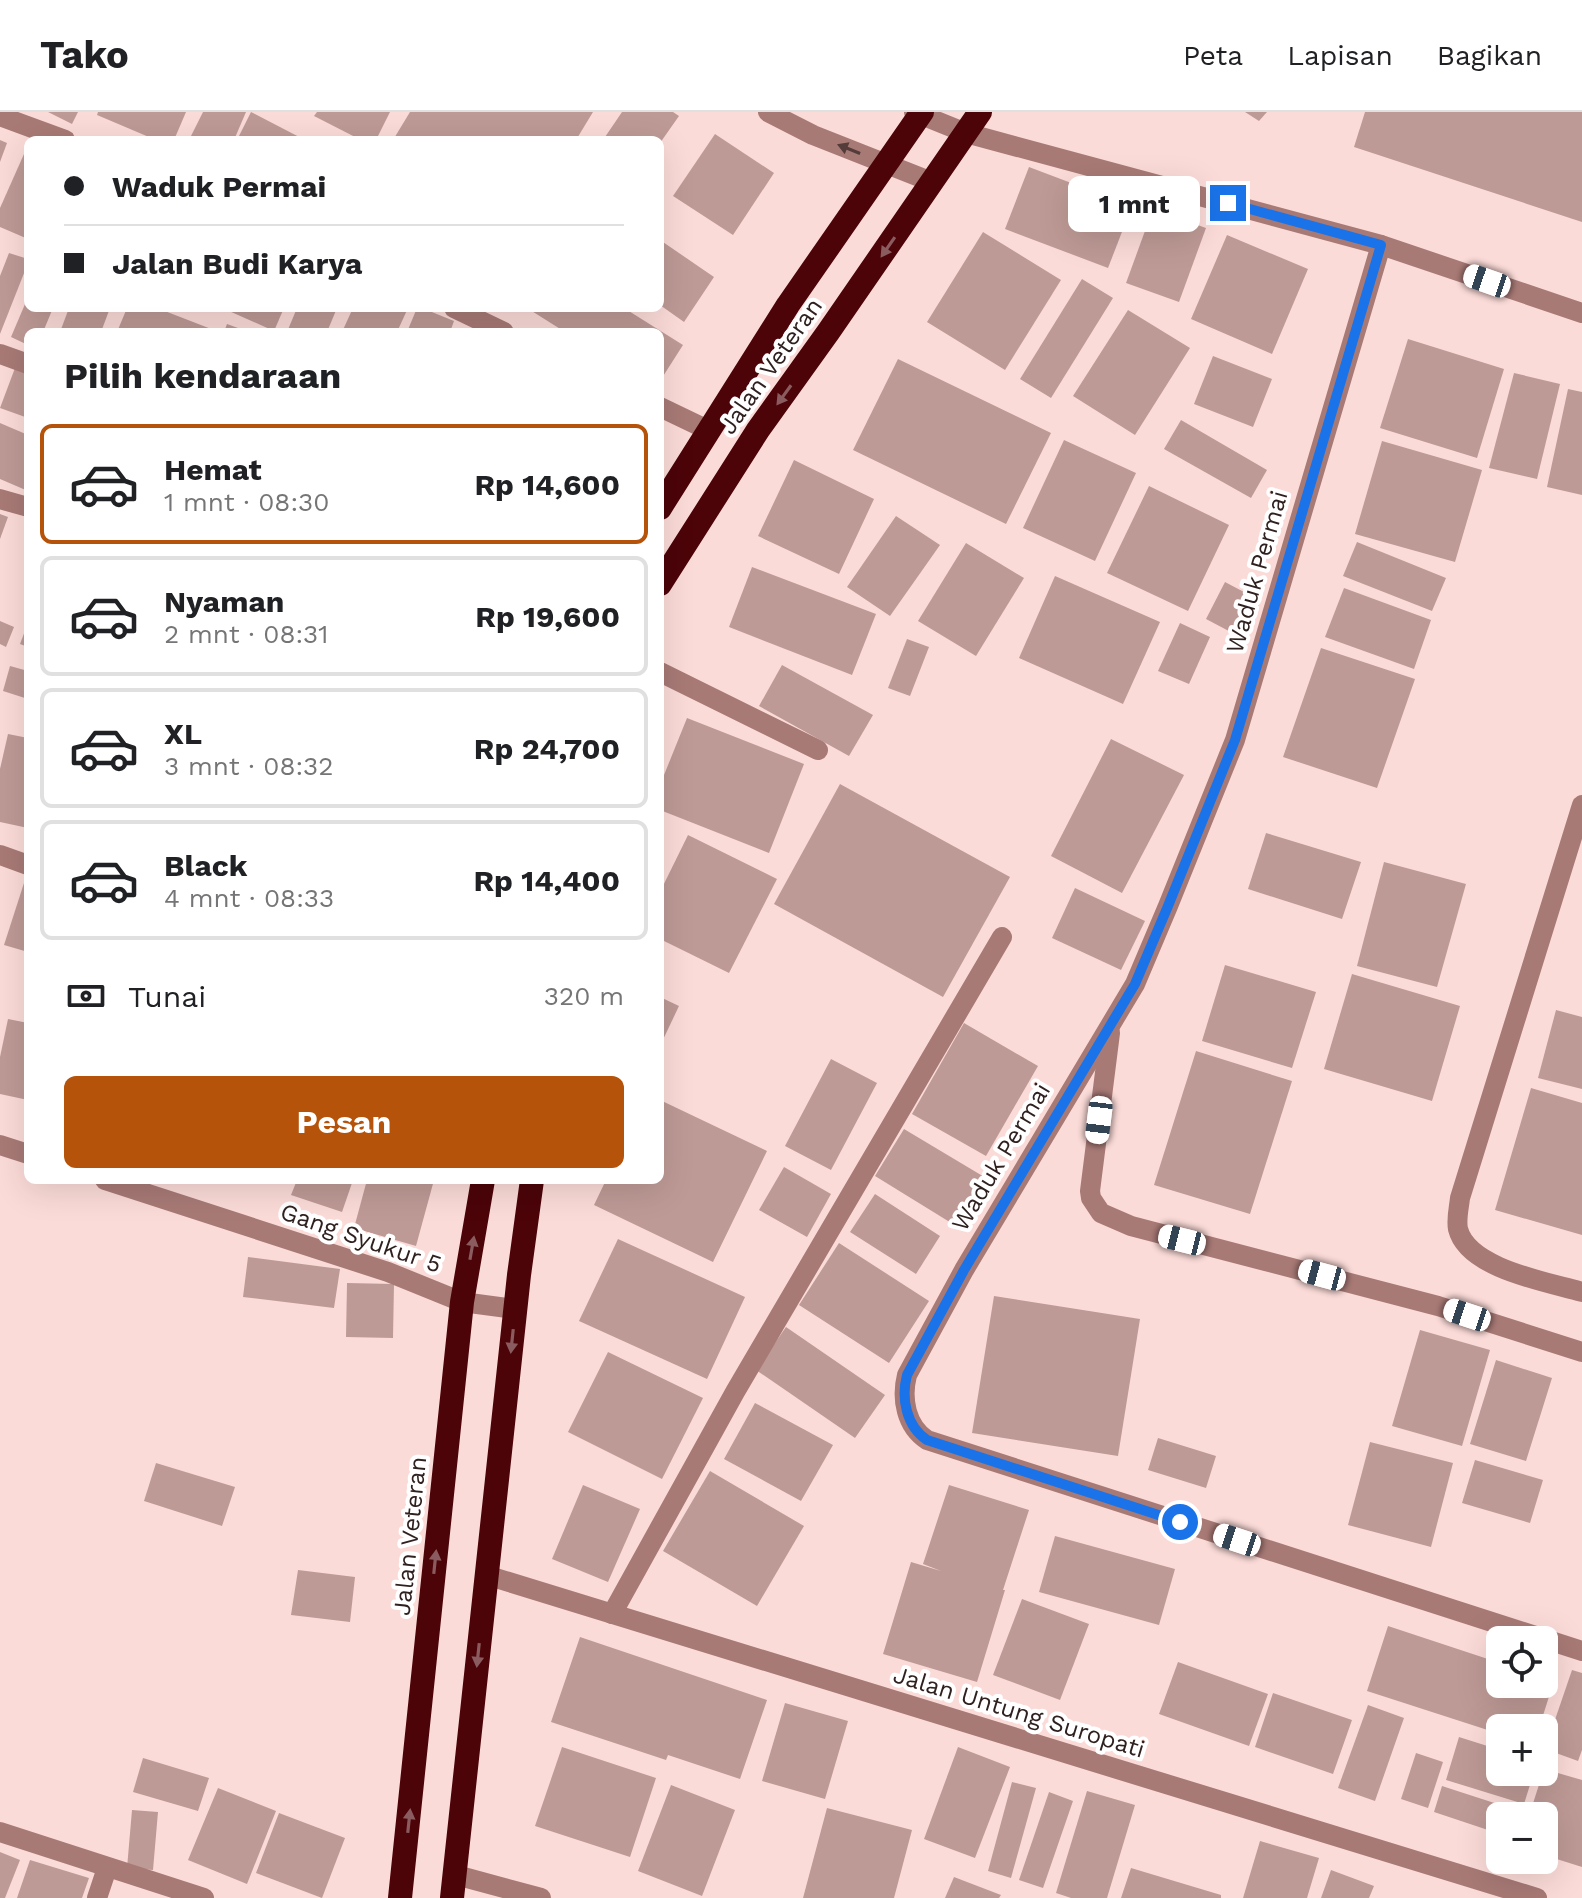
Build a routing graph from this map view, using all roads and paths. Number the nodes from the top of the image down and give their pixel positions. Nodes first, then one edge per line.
1 (768, 112) edge
2 (980, 112) edge
3 (919, 113) edge
4 (0, 116) edge
5 (966, 133) junction
6 (54, 136) edge
7 (886, 164) junction
8 (932, 182) junction
9 (1381, 245) junction
10 (462, 312) edge
11 (1582, 313) edge
12 (496, 328) edge
13 (0, 354) edge
14 (24, 363) edge
15 (664, 409) edge
16 (710, 431) junction
17 (0, 499) edge
18 (664, 502) edge
19 (24, 506) edge
20 (664, 578) edge
21 (664, 674) edge
22 (818, 750) dead end
23 (1582, 805) edge
24 (0, 855) edge
25 (24, 864) edge
26 (1002, 937) dead end
27 (1111, 1025) junction
28 (0, 1145) edge
29 (24, 1153) edge
30 (117, 1184) edge
31 (482, 1184) edge
32 (531, 1184) edge
33 (1582, 1292) edge
34 (462, 1302) junction
35 (515, 1309) junction
36 (1582, 1352) edge
37 (486, 1575) junction
38 (612, 1614) junction
39 (1582, 1651) edge
40 (0, 1832) edge
41 (107, 1868) junction
42 (454, 1886) edge
43 (97, 1898) edge
44 (204, 1898) edge
45 (400, 1898) edge
46 (541, 1898) edge
47 (1537, 1898) edge

7 -> 1 street
2 - 5 highway, Jalan Veteran
3 - 5 street
3 - 7 highway, Jalan Veteran
4 - 6 street
5 - 8 highway, Jalan Veteran
5 - 9 street
7 - 8 street
7 - 16 highway, Jalan Veteran
8 -> 20 highway, Jalan Veteran
9 - 11 street
9 - 27 street, Waduk Permai
10 - 12 street
13 - 14 street
15 - 16 street
16 - 18 highway, Jalan Veteran
17 - 19 street
21 - 22 street
23 - 33 street
24 - 25 street
26 - 38 street
27 - 36 street
27 - 39 street, Waduk Permai
28 - 29 street
30 - 34 street, Gang Syukur 5
34 -> 31 highway, Jalan Veteran
32 - 35 highway
34 - 35 street, Gang Syukur 5
45 -> 34 highway, Jalan Veteran
35 -> 37 highway
37 - 38 street, Jalan Untung Suropati
37 -> 42 highway
38 - 47 street, Jalan Untung Suropati
40 - 41 street
41 - 43 street
41 - 44 street
42 - 46 street

